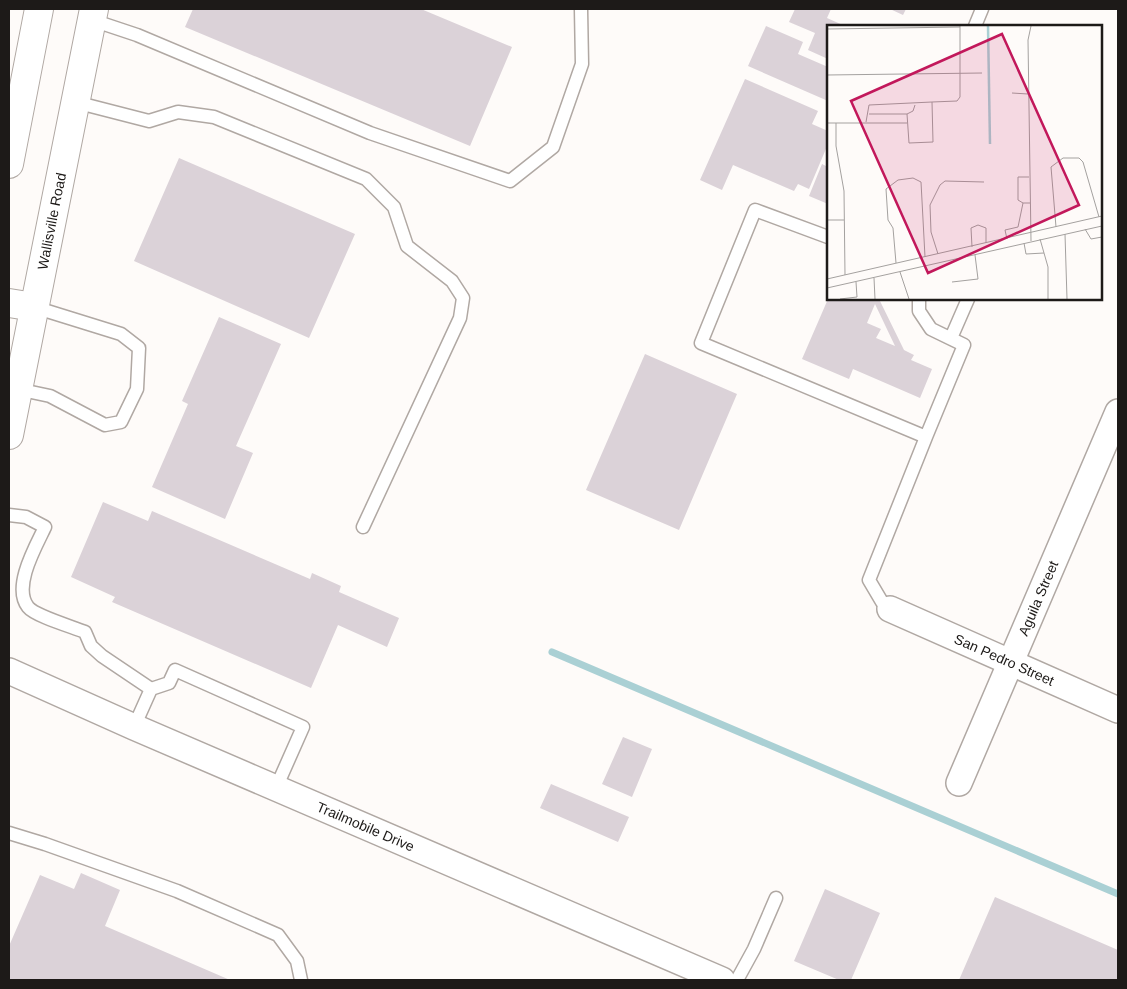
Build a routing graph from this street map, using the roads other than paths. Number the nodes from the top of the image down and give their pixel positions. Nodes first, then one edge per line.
1 (39, 9) edge
2 (580, 9) edge
3 (982, 9) edge
4 (93, 14) edge
5 (975, 25) edge
6 (75, 102) junction
7 (9, 164) edge
8 (827, 236) edge
9 (919, 300) edge
10 (968, 300) edge
11 (21, 305) edge
12 (951, 338) junction
13 (18, 389) junction
14 (1118, 412) edge
15 (9, 435) edge
16 (926, 436) junction
17 (9, 515) edge
18 (363, 527) dead end
19 (890, 609) joint
20 (1011, 663) junction
21 (9, 671) edge
22 (151, 689) junction
23 (1118, 710) edge
24 (134, 727) junction
25 (959, 783) dead end
26 (276, 788) junction
27 (9, 833) edge
28 (776, 898) dead end
29 (301, 980) edge
30 (722, 980) edge
31 (737, 980) edge

1 - 7 main road
2 - 4 lane
3 - 5 lane
4 - 6 main road, Wallisville Road
6 - 11 main road, Wallisville Road
6 - 18 lane
8 - 16 lane
9 - 12 lane
10 - 12 lane
11 - 13 main road, Wallisville Road
11 - 13 lane
12 - 16 lane
13 - 15 main road, Wallisville Road
14 - 20 street, Aguila Street
16 - 19 lane
17 - 22 lane
19 - 20 street, San Pedro Street
20 - 23 street, San Pedro Street
20 - 25 street, Aguila Street
21 - 24 street, Trailmobile Drive
22 - 24 lane
22 - 26 lane
24 - 26 street, Trailmobile Drive
26 - 30 street, Trailmobile Drive
27 - 29 lane
28 - 31 lane

